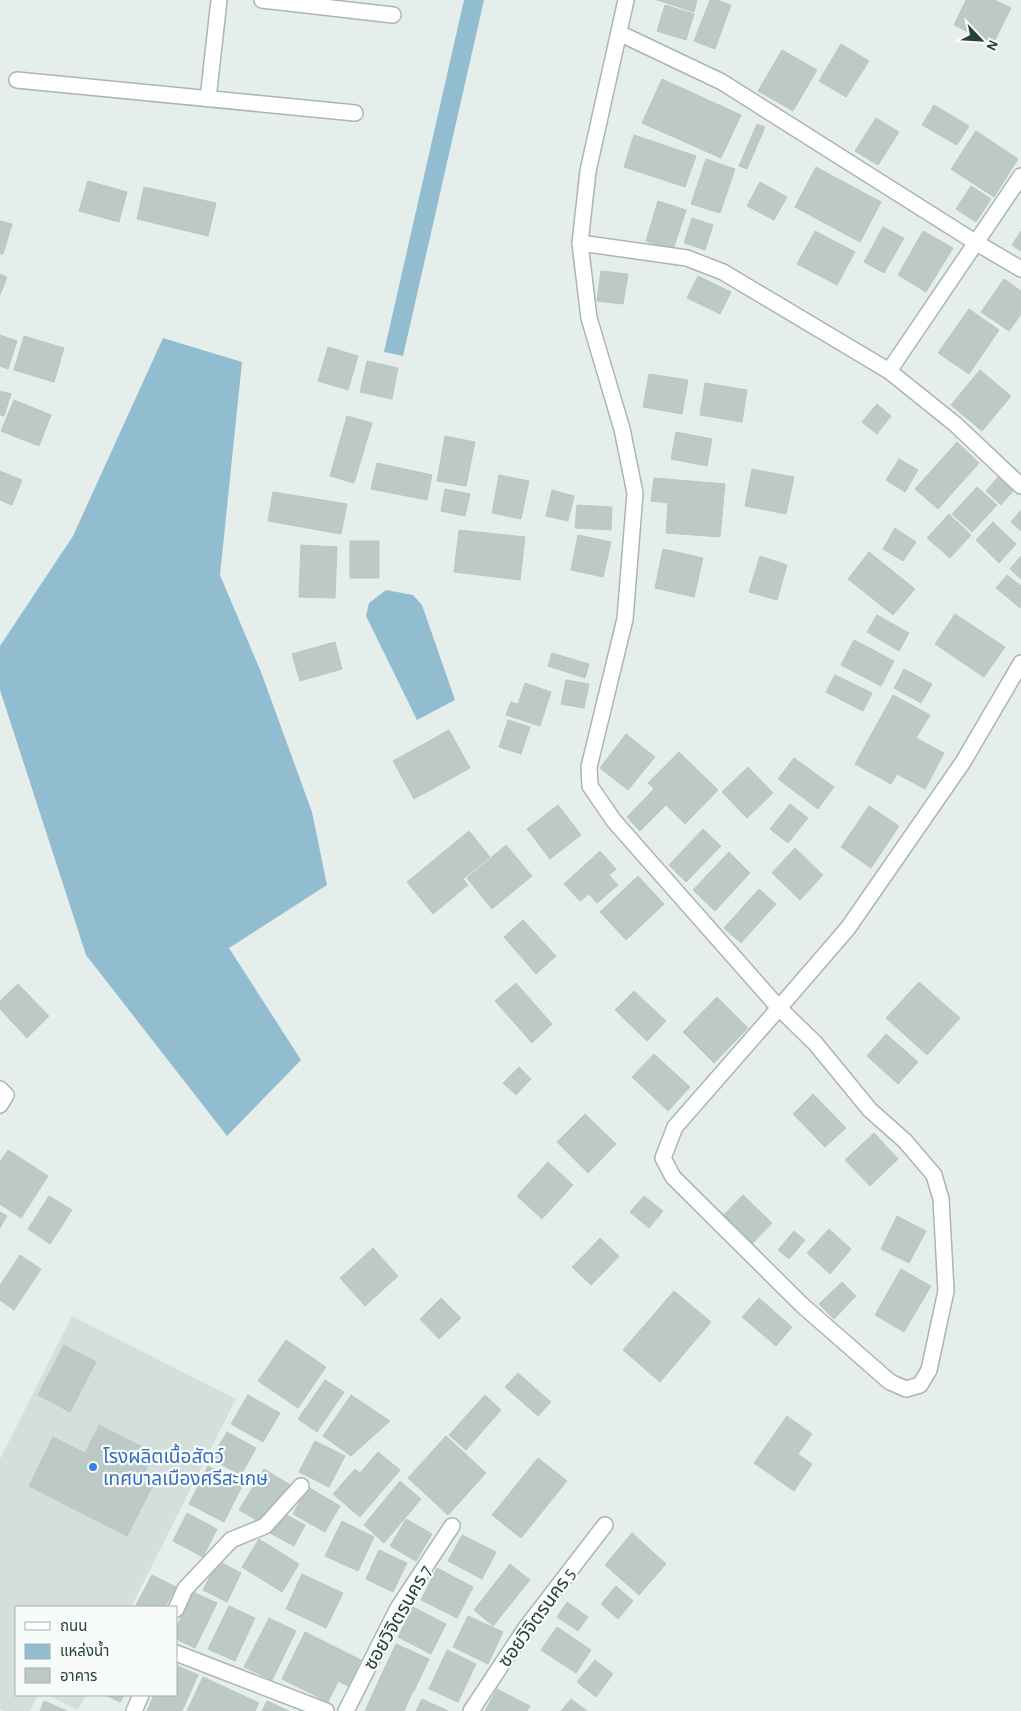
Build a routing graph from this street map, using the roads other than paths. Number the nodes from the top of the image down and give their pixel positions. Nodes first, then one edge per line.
1 (219, 0) edge
2 (262, 0) edge
3 (626, 0) edge
4 (393, 14) dead end
5 (619, 33) junction
6 (17, 80) dead end
7 (208, 99) junction
8 (355, 113) dead end
9 (1021, 176) edge
10 (580, 242) junction
11 (975, 242) junction
12 (1021, 269) edge
13 (889, 371) junction
14 (1021, 486) edge
15 (1021, 663) edge
16 (779, 1008) junction
17 (301, 1486) dead end
18 (605, 1525) dead end
19 (452, 1526) dead end
20 (177, 1606) edge
21 (178, 1654) edge
22 (141, 1696) edge
23 (134, 1711) edge
24 (326, 1711) edge
25 (346, 1711) edge
26 (471, 1711) edge

1 - 7 street
2 - 4 street
3 - 5 street
5 - 10 street
5 - 11 street
6 - 7 street
7 - 8 street
9 - 11 street
10 - 13 street
10 - 16 street
11 - 12 street
11 - 13 street
13 - 14 street
15 - 16 street
16 - 16 street
17 - 20 street
18 - 26 street, ซอยวิจิตรนคร 5
19 - 25 street, ซอยวิจิตรนคร 7
21 - 24 street
22 - 23 street

